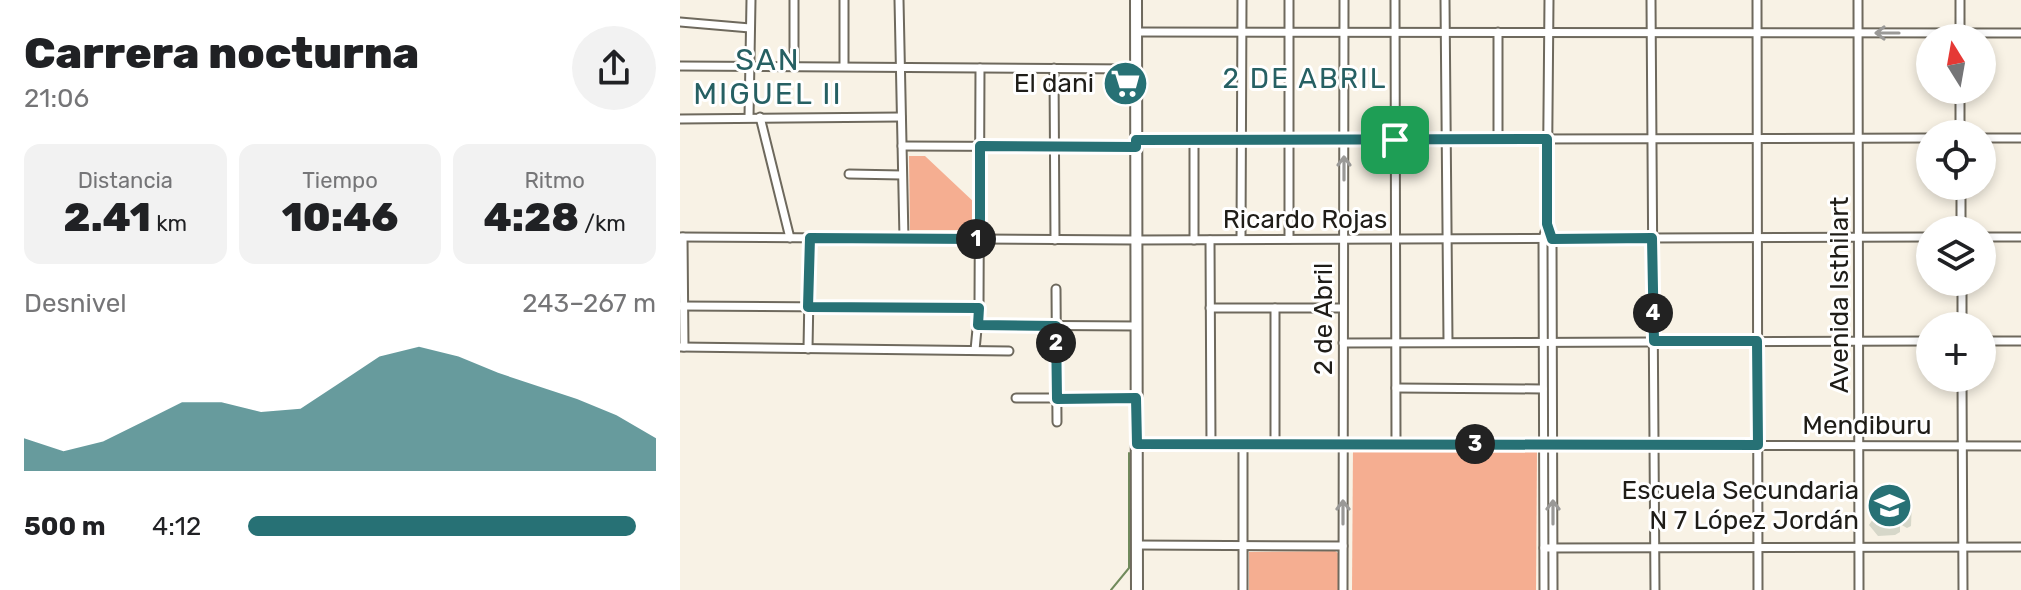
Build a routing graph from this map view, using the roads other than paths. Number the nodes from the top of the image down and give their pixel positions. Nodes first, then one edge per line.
1 (751, 0) edge
2 (794, 0) edge
3 (844, 0) edge
4 (899, 0) edge
5 (1136, 0) edge
6 (1242, 0) edge
7 (1289, 0) edge
8 (1344, 0) edge
9 (1395, 0) edge
10 (1445, 0) edge
11 (1549, 0) edge
12 (1651, 0) edge
13 (1757, 0) edge
14 (1858, 0) edge
15 (1960, 0) edge
16 (680, 22) edge
17 (1960, 24) edge
18 (750, 28) junction
19 (1136, 32) junction
20 (1242, 32) junction
21 (1289, 32) junction
22 (1344, 32) junction
23 (1395, 32) junction
24 (1445, 32) junction
25 (1498, 32) junction
26 (1548, 33) junction
27 (1651, 33) junction
28 (1858, 33) junction
29 (2021, 33) edge
30 (1757, 34) junction
31 (1996, 34) edge
32 (1916, 35) edge
33 (680, 66) edge
34 (750, 66) junction
35 (794, 66) junction
36 (844, 66) junction
37 (899, 67) junction
38 (980, 68) junction
39 (1054, 68) junction
40 (1136, 69) junction
41 (749, 117) junction
42 (760, 117) junction
43 (901, 117) junction
44 (680, 119) edge
45 (1858, 138) junction
46 (1916, 138) edge
47 (1996, 138) edge
48 (2021, 138) edge
49 (1241, 139) junction
50 (1289, 139) junction
51 (1447, 139) junction
52 (1498, 139) junction
53 (1547, 139) junction
54 (1651, 139) junction
55 (1757, 139) junction
56 (1194, 140) junction
57 (1344, 140) junction
58 (1395, 140) junction
59 (1136, 143) junction
60 (902, 146) junction
61 (980, 146) junction
62 (1054, 147) junction
63 (849, 174) dead end
64 (902, 175) junction
65 (1547, 224) junction
66 (682, 237) edge
67 (1757, 237) junction
68 (1859, 237) junction
69 (1916, 237) edge
70 (1996, 237) edge
71 (2021, 237) edge
72 (790, 238) junction
73 (810, 238) junction
74 (1652, 238) junction
75 (904, 239) junction
76 (980, 239) junction
77 (1241, 239) junction
78 (1289, 239) junction
79 (1343, 239) junction
80 (1395, 239) junction
81 (1446, 239) junction
82 (1543, 239) junction
83 (1552, 239) junction
84 (1055, 240) junction
85 (1136, 240) junction
86 (1194, 240) junction
87 (1210, 240) junction
88 (1056, 289) dead end
89 (682, 306) edge
90 (808, 307) junction
91 (979, 308) junction
92 (1210, 308) junction
93 (1275, 308) junction
94 (1343, 308) junction
95 (978, 325) junction
96 (1056, 326) junction
97 (1136, 326) junction
98 (1448, 341) junction
99 (1654, 341) junction
100 (1757, 341) junction
101 (1916, 341) edge
102 (1996, 341) edge
103 (2021, 341) edge
104 (1396, 342) junction
105 (1543, 342) junction
106 (1553, 342) junction
107 (1858, 342) junction
108 (1343, 343) junction
109 (682, 347) edge
110 (808, 349) junction
111 (975, 350) junction
112 (1009, 351) dead end
113 (1396, 388) junction
114 (1543, 389) junction
115 (1962, 392) edge
116 (1016, 398) dead end
117 (1136, 398) junction
118 (1057, 399) junction
119 (1057, 422) dead end
120 (1137, 444) junction
121 (1211, 444) junction
122 (1243, 444) junction
123 (1275, 444) junction
124 (1343, 444) junction
125 (1396, 444) junction
126 (1542, 444) junction
127 (1553, 444) junction
128 (1654, 444) junction
129 (1758, 445) junction
130 (1859, 445) junction
131 (1962, 446) junction
132 (2021, 446) edge
133 (1137, 545) junction
134 (1243, 545) junction
135 (1343, 546) junction
136 (2021, 547) edge
137 (1544, 548) junction
138 (1553, 548) junction
139 (1859, 548) junction
140 (1962, 548) junction
141 (1654, 549) junction
142 (1757, 549) junction
143 (1136, 589) edge
144 (1243, 590) edge
145 (1343, 590) edge
146 (1544, 590) edge
147 (1553, 590) edge
148 (1655, 590) edge
149 (1758, 590) edge
150 (1859, 590) edge
151 (1963, 590) edge

1 - 18 street
2 - 35 street
3 - 36 street
4 - 37 street
5 - 19 main road
6 - 20 street
7 - 21 street
8 - 22 street, 2 de Abril
9 - 23 street
10 - 24 street
11 - 26 street
12 - 27 street
13 - 30 street
14 - 28 street, Avenida Isthilart
15 - 17 street
16 - 18 street
18 - 34 street
19 - 20 street
19 - 40 main road
20 - 21 street
20 - 49 street
21 - 22 street
21 - 50 street
22 - 23 street
22 - 57 street, 2 de Abril
23 - 24 street
23 - 58 street
24 - 25 street
24 - 51 street
25 - 26 street
25 - 52 street
26 - 27 street
26 - 53 street
27 - 30 street
27 - 54 street
28 - 30 street
32 -> 28 street
28 - 45 street, Avenida Isthilart
29 - 31 street
30 - 55 street
33 - 34 street
34 - 35 street
34 - 41 street
35 - 36 street
36 - 37 street
37 - 38 street
37 - 43 street
38 - 39 street
38 - 61 street
39 - 40 street
39 - 62 street
40 - 59 main road
41 - 42 street
41 - 44 street
42 - 43 street
42 - 72 street
43 - 60 street
45 - 46 street
45 - 55 street
45 - 68 street, Avenida Isthilart
47 - 48 street
49 - 50 street
49 - 56 street
49 - 77 street
50 - 57 street
50 - 78 street
51 - 52 street
51 - 58 street
51 - 81 street
52 - 53 street
53 - 54 street
53 - 65 street
54 - 55 street
54 - 74 street
55 - 67 street
56 - 59 street
56 - 86 street
57 - 58 street
79 -> 57 street, 2 de Abril
58 - 80 street
59 - 62 street
59 - 85 main road
60 - 61 street
60 - 64 street
61 - 62 street
61 - 76 street
62 - 84 street
63 - 64 street
64 - 75 street
65 - 82 street
65 - 83 street
66 - 72 street, Ricardo Rojas
66 - 89 street
67 - 68 street, Ricardo Rojas
67 - 74 street, Ricardo Rojas
67 - 100 street
68 - 69 street, Ricardo Rojas
68 - 107 street, Avenida Isthilart
70 - 71 street
72 - 73 street, Ricardo Rojas
73 - 75 street, Ricardo Rojas
73 - 90 street
74 - 83 street, Ricardo Rojas
74 - 99 street
75 - 76 street, Ricardo Rojas
76 - 84 street, Ricardo Rojas
76 - 91 street
77 - 78 street, Ricardo Rojas
77 - 87 street, Ricardo Rojas
78 - 79 street, Ricardo Rojas
79 - 80 street, Ricardo Rojas
79 - 94 street, 2 de Abril
80 - 81 street, Ricardo Rojas
80 - 104 street
81 - 82 street, Ricardo Rojas
81 - 98 street
82 - 83 street, Ricardo Rojas
82 - 105 street
83 - 106 street
84 - 85 street, Ricardo Rojas
85 - 86 street, Ricardo Rojas
85 - 97 main road
86 - 87 street, Ricardo Rojas
87 - 92 street
88 - 96 street
89 - 90 street
89 - 109 street
90 - 91 street
90 - 110 street
91 - 95 street
92 - 93 street
92 - 121 street
93 - 94 street
93 - 123 street
94 - 108 street, 2 de Abril
95 - 96 street
95 - 111 street
96 - 97 street
96 - 118 street
97 - 117 main road
98 - 104 street
98 - 105 street
99 - 100 street
99 - 106 street
99 - 128 street
100 - 107 street
100 - 129 street
101 - 107 street
102 - 103 street
104 - 108 street
104 - 113 street
105 - 106 street
105 - 114 street
106 - 127 street
107 - 130 street, Avenida Isthilart
108 - 124 street, 2 de Abril
109 - 110 street
110 - 111 street
111 - 112 street
113 - 114 street
113 - 125 street
114 - 126 street
115 - 131 street
116 - 118 street
117 - 118 street
117 - 120 main road
118 - 119 street
120 - 121 street, Mendiburu
120 - 133 main road
121 - 122 street, Mendiburu
122 - 123 street, Mendiburu
122 - 134 street
123 - 124 street, Mendiburu
124 - 125 street, Mendiburu
135 -> 124 street, 2 de Abril
125 - 126 street, Mendiburu
126 - 127 street, Mendiburu
126 - 137 street
127 - 128 street, Mendiburu
138 -> 127 street
128 - 129 street, Mendiburu
128 - 141 street
129 - 130 street, Mendiburu
129 - 142 street
130 - 131 street, Mendiburu
130 - 139 street, Avenida Isthilart
131 - 132 street, Mendiburu
131 - 140 street
133 - 134 street
133 - 143 main road
134 - 135 street
134 - 144 street
135 - 145 street, 2 de Abril
136 - 140 street
137 - 138 street
137 - 146 street
138 - 141 street
138 - 147 street
139 - 140 street
139 - 142 street
139 - 150 street, Avenida Isthilart
140 - 151 street
141 - 142 street
141 - 148 street
142 - 149 street

